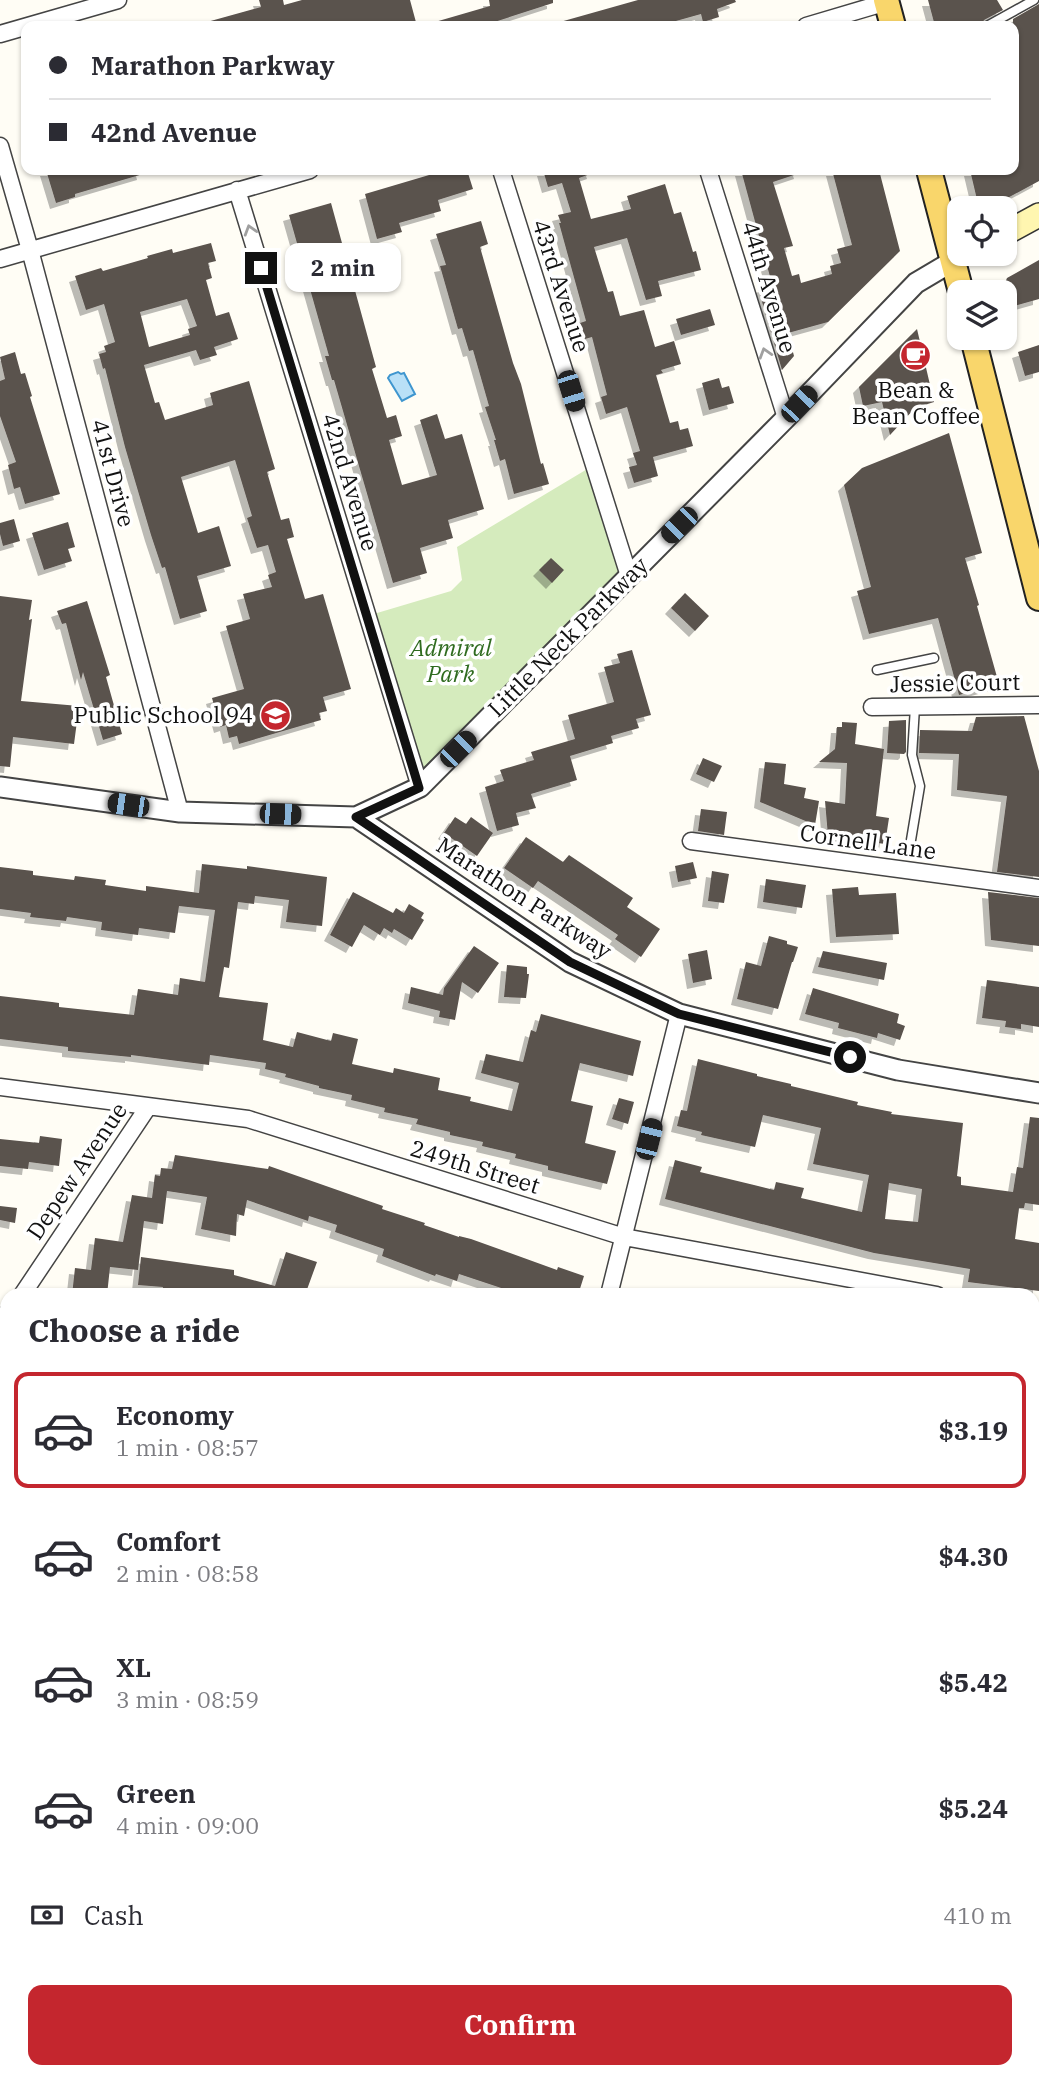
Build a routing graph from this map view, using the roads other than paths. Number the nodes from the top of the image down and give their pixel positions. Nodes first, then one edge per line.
1 (118, 0) edge
2 (1034, 0) edge
3 (886, 1) edge
4 (45, 21) edge
5 (822, 21) edge
6 (891, 21) edge
7 (996, 21) edge
8 (21, 28) edge
9 (0, 34) edge
10 (0, 146) edge
11 (292, 175) edge
12 (503, 175) edge
13 (710, 175) edge
14 (931, 175) edge
15 (237, 190) junction
16 (1039, 215) edge
17 (947, 221) edge
18 (1017, 226) edge
19 (30, 250) junction
20 (0, 258) edge
21 (947, 264) edge
22 (976, 350) edge
23 (786, 418) junction
24 (629, 576) junction
25 (1039, 598) edge
26 (934, 659) dead end
27 (877, 670) dead end
28 (1039, 705) edge
29 (873, 707) dead end
30 (915, 707) junction
31 (0, 787) edge
32 (419, 788) junction
33 (180, 812) junction
34 (356, 817) junction
35 (911, 840) dead end
36 (691, 841) dead end
37 (1039, 888) edge
38 (679, 1014) junction
39 (0, 1087) edge
40 (1039, 1093) edge
41 (148, 1107) junction
42 (624, 1237) junction
43 (27, 1288) edge
44 (612, 1288) edge
45 (899, 1288) edge

1 - 4 street
2 - 7 lane
3 - 5 street
3 - 6 main road
8 - 9 street
10 - 19 street, 41st Drive
11 - 15 street
12 - 24 street, 43rd Avenue
23 -> 13 street, 44th Avenue
14 - 17 main road
15 - 19 street
32 -> 15 street, 42nd Avenue
16 - 18 main road
19 - 20 street
19 - 33 street, 41st Drive
21 - 23 street, Little Neck Parkway
22 - 25 main road
23 - 24 street, Little Neck Parkway
24 - 32 street, Little Neck Parkway
26 - 27 lane
28 - 30 street, Jessie Court
29 - 30 street, Jessie Court
30 - 35 lane
31 - 33 street, Little Neck Parkway
32 - 34 street, Little Neck Parkway
33 - 34 street, Little Neck Parkway
34 - 38 street, Marathon Parkway
36 - 37 street, Cornell Lane
38 - 40 street, Marathon Parkway
38 - 42 street
39 - 41 street, 249th Street
41 - 42 street, 249th Street
41 - 43 street, Depew Avenue
42 - 44 street
42 - 45 street, 249th Street

